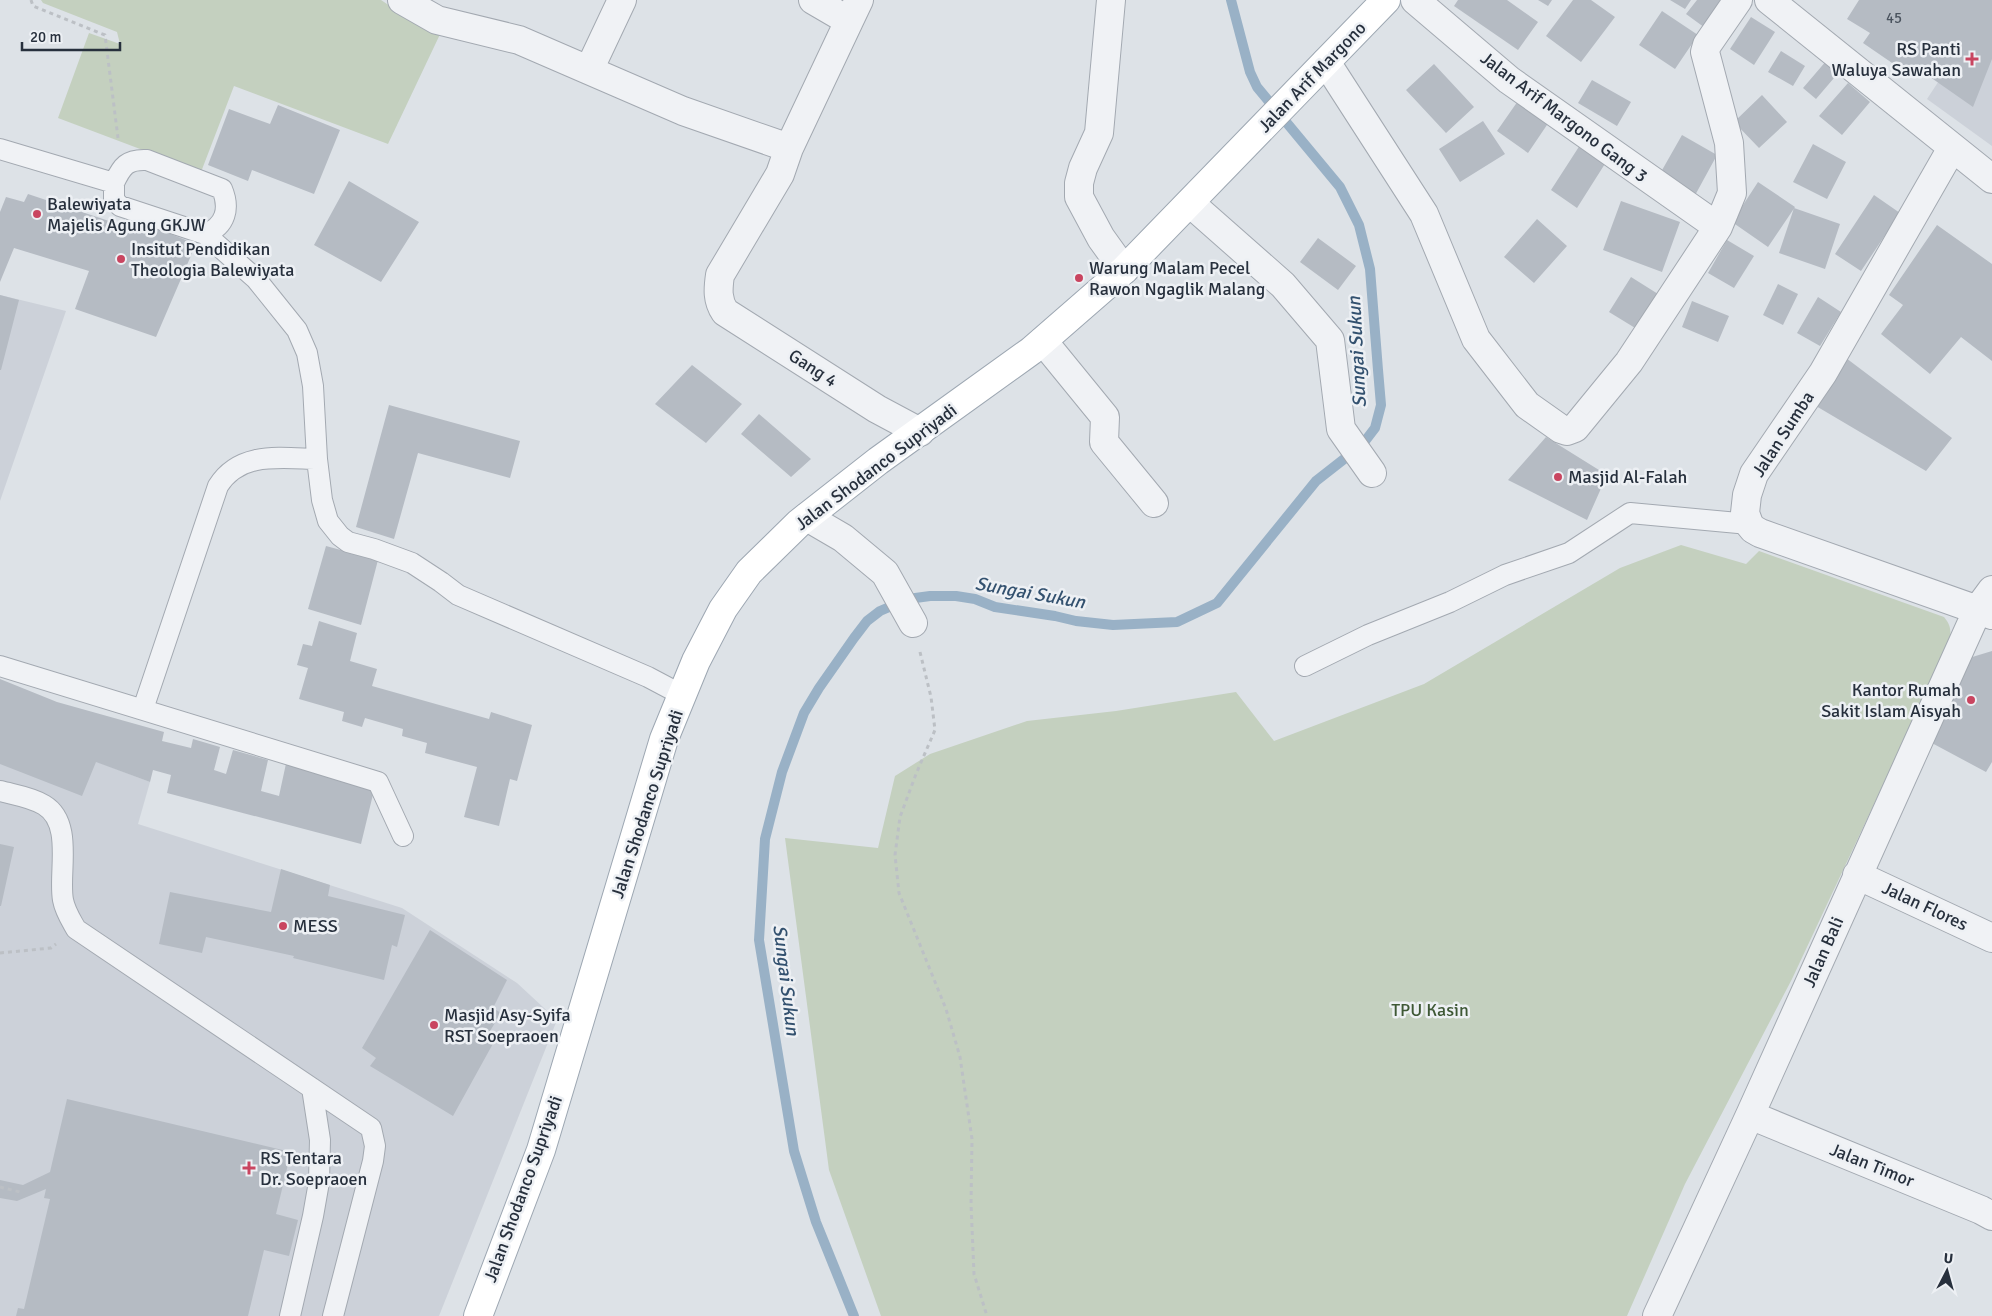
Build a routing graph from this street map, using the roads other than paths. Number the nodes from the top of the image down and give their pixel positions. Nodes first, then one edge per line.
1 (402, 0) edge
2 (622, 0) edge
3 (813, 0) edge
4 (1111, 0) edge
5 (1386, 0) edge
6 (1415, 0) edge
7 (1738, 0) edge
8 (1769, 0) edge
9 (854, 10) edge
10 (1326, 62) junction
11 (589, 70) junction
12 (789, 148) junction
13 (1952, 148) junction
14 (0, 149) edge
15 (1237, 154) joint
16 (118, 174) junction
17 (1992, 178) edge
18 (1190, 203) junction
19 (1718, 227) junction
20 (205, 234) junction
21 (1124, 270) junction
22 (1043, 341) junction
23 (920, 432) junction
24 (317, 459) junction
25 (1372, 473) dead end
26 (1154, 503) dead end
27 (806, 517) junction
28 (1749, 524) junction
29 (1987, 605) edge
30 (913, 623) road end
31 (0, 666) edge
32 (1305, 666) dead end
33 (682, 695) junction
34 (142, 709) junction
35 (0, 792) edge
36 (403, 836) dead end
37 (1857, 875) junction
38 (1992, 938) edge
39 (312, 1088) junction
40 (1750, 1115) junction
41 (1992, 1216) edge
42 (290, 1316) edge
43 (333, 1316) edge
44 (478, 1316) edge
45 (1658, 1316) edge

1 - 11 street
2 - 11 street
3 - 9 street
4 - 21 street
5 - 10 main road, Jalan Arif Margono
6 - 19 street, Jalan Arif Margono Gang 3
7 - 19 street
8 - 13 street
9 - 12 street
10 - 15 main road, Jalan Arif Margono
10 - 19 street
11 - 12 street
12 - 23 street, Gang 4
13 - 17 street
13 - 28 street, Jalan Sumba
14 - 16 lane
15 - 18 main road, Jalan Shodanco Supriyadi
16 - 20 lane
16 - 20 lane
18 - 21 main road, Jalan Shodanco Supriyadi
18 - 25 street
20 - 24 lane
21 - 22 main road, Jalan Shodanco Supriyadi
22 - 23 main road, Jalan Shodanco Supriyadi
22 - 26 street
23 - 27 main road, Jalan Shodanco Supriyadi
24 - 33 lane
24 - 34 lane
27 - 30 street
27 - 33 main road, Jalan Shodanco Supriyadi
28 - 29 street
28 - 32 lane
29 - 37 street, Jalan Bali
31 - 34 lane
33 - 44 main road, Jalan Shodanco Supriyadi
34 - 36 lane
35 - 39 lane
37 - 38 street, Jalan Flores
37 - 40 street, Jalan Bali
39 - 42 lane
39 - 43 lane
40 - 41 street, Jalan Timor
40 - 45 street, Jalan Bali

